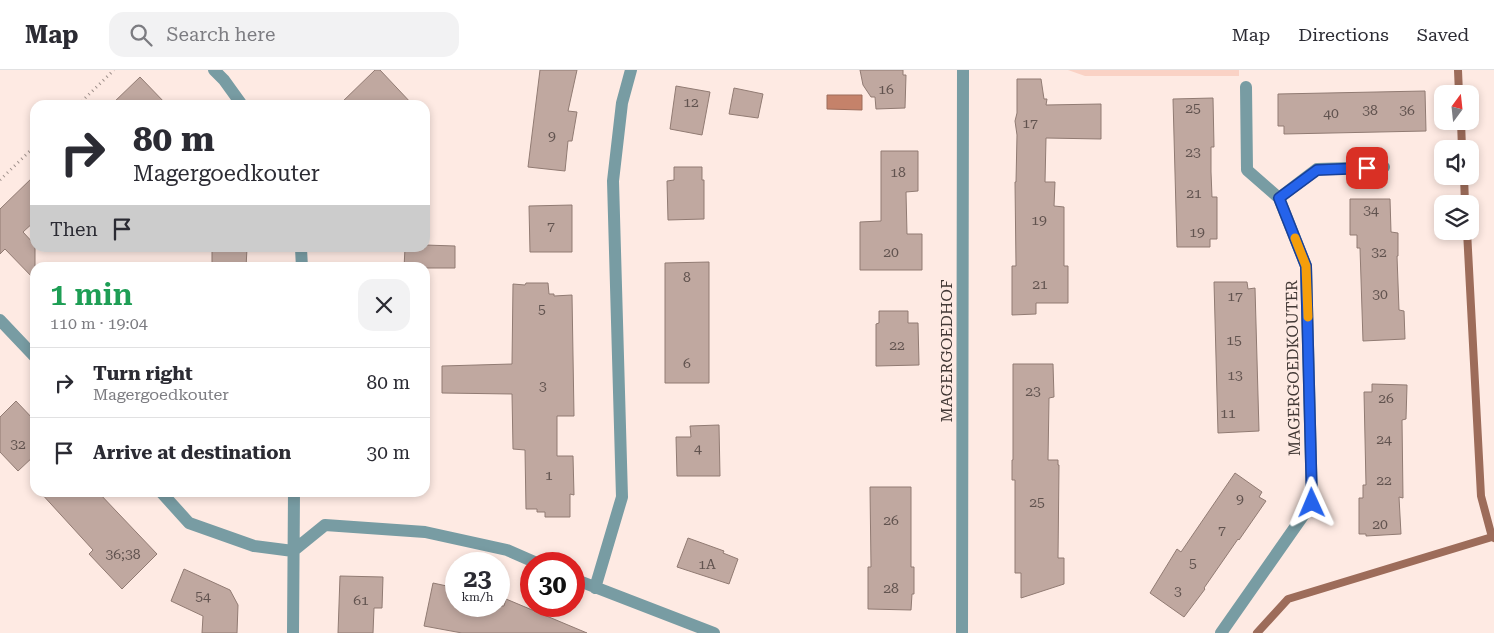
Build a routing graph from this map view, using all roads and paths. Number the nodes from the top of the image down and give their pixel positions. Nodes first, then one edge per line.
1 (114, 70) edge
2 (214, 70) edge
3 (631, 70) edge
4 (962, 70) edge
5 (1246, 87) dead end
6 (83, 100) edge
7 (238, 100) edge
8 (30, 151) edge
9 (1384, 167) dead end
10 (0, 180) edge
11 (1279, 198) junction
12 (0, 320) edge
13 (30, 352) edge
14 (166, 497) edge
15 (294, 497) edge
16 (293, 551) junction
17 (520, 556) edge
18 (585, 584) edge
19 (595, 588) junction
20 (293, 633) edge
21 (714, 633) edge
22 (962, 633) edge
23 (1221, 633) edge

1 - 6 path
2 - 7 street
3 - 19 street
4 - 22 street, MAGERGOEDHOF
5 - 11 street, MAGERGOEDKOUTER
8 - 10 path
9 - 11 street
11 - 23 street, MAGERGOEDKOUTER
12 - 13 street
14 - 16 street
15 - 16 street
16 - 17 street
16 - 20 street
18 - 19 street
19 - 21 street

